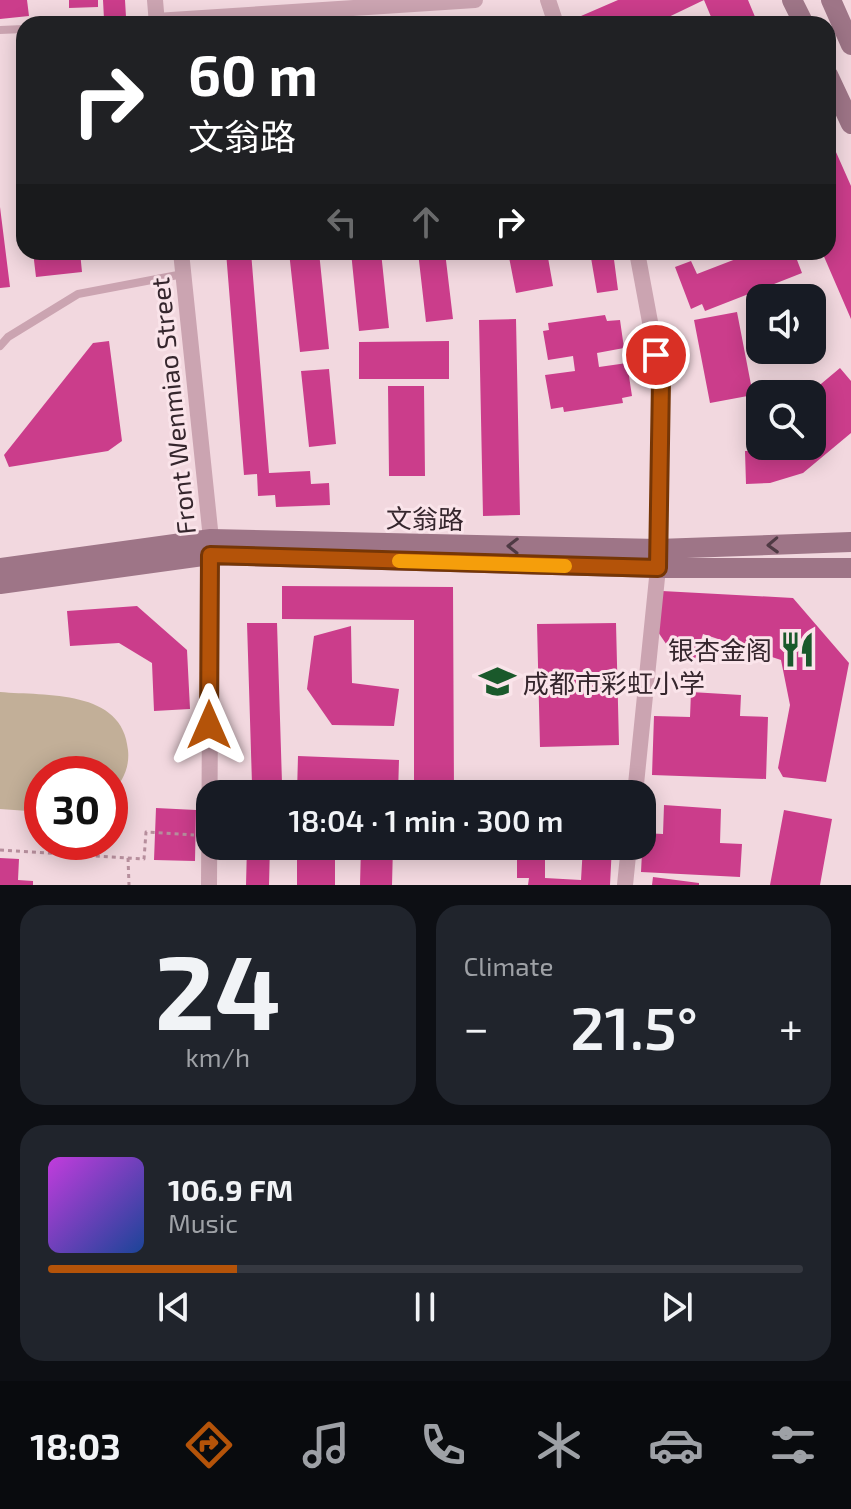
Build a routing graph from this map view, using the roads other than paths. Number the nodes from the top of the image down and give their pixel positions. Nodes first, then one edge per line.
1 (475, 0) edge
2 (831, 0) edge
3 (243, 16) edge
4 (851, 45) edge
5 (836, 92) edge
6 (851, 124) edge
7 (182, 260) edge
8 (638, 260) edge
9 (183, 274) junction
10 (0, 346) edge
11 (851, 542) edge
12 (211, 547) junction
13 (658, 558) junction
14 (0, 568) edge
15 (851, 568) edge
16 (0, 584) edge
17 (209, 780) edge
18 (636, 780) edge
19 (209, 860) edge
20 (628, 860) edge
21 (209, 885) edge
22 (625, 885) edge

1 - 3 street
2 - 4 main road
5 - 6 main road
7 - 9 street, Front Wenmiao Street
8 - 13 street
9 - 10 lane
9 - 12 street, Front Wenmiao Street
11 -> 13 main road, 文翁路
12 - 13 main road, 文翁路
12 - 14 main road, 文翁路
12 - 16 main road, 文翁路
12 - 17 street, Front Wenmiao Street
13 - 15 main road, 文翁路
13 - 18 street
19 - 21 street, Front Wenmiao Street
20 - 22 street

